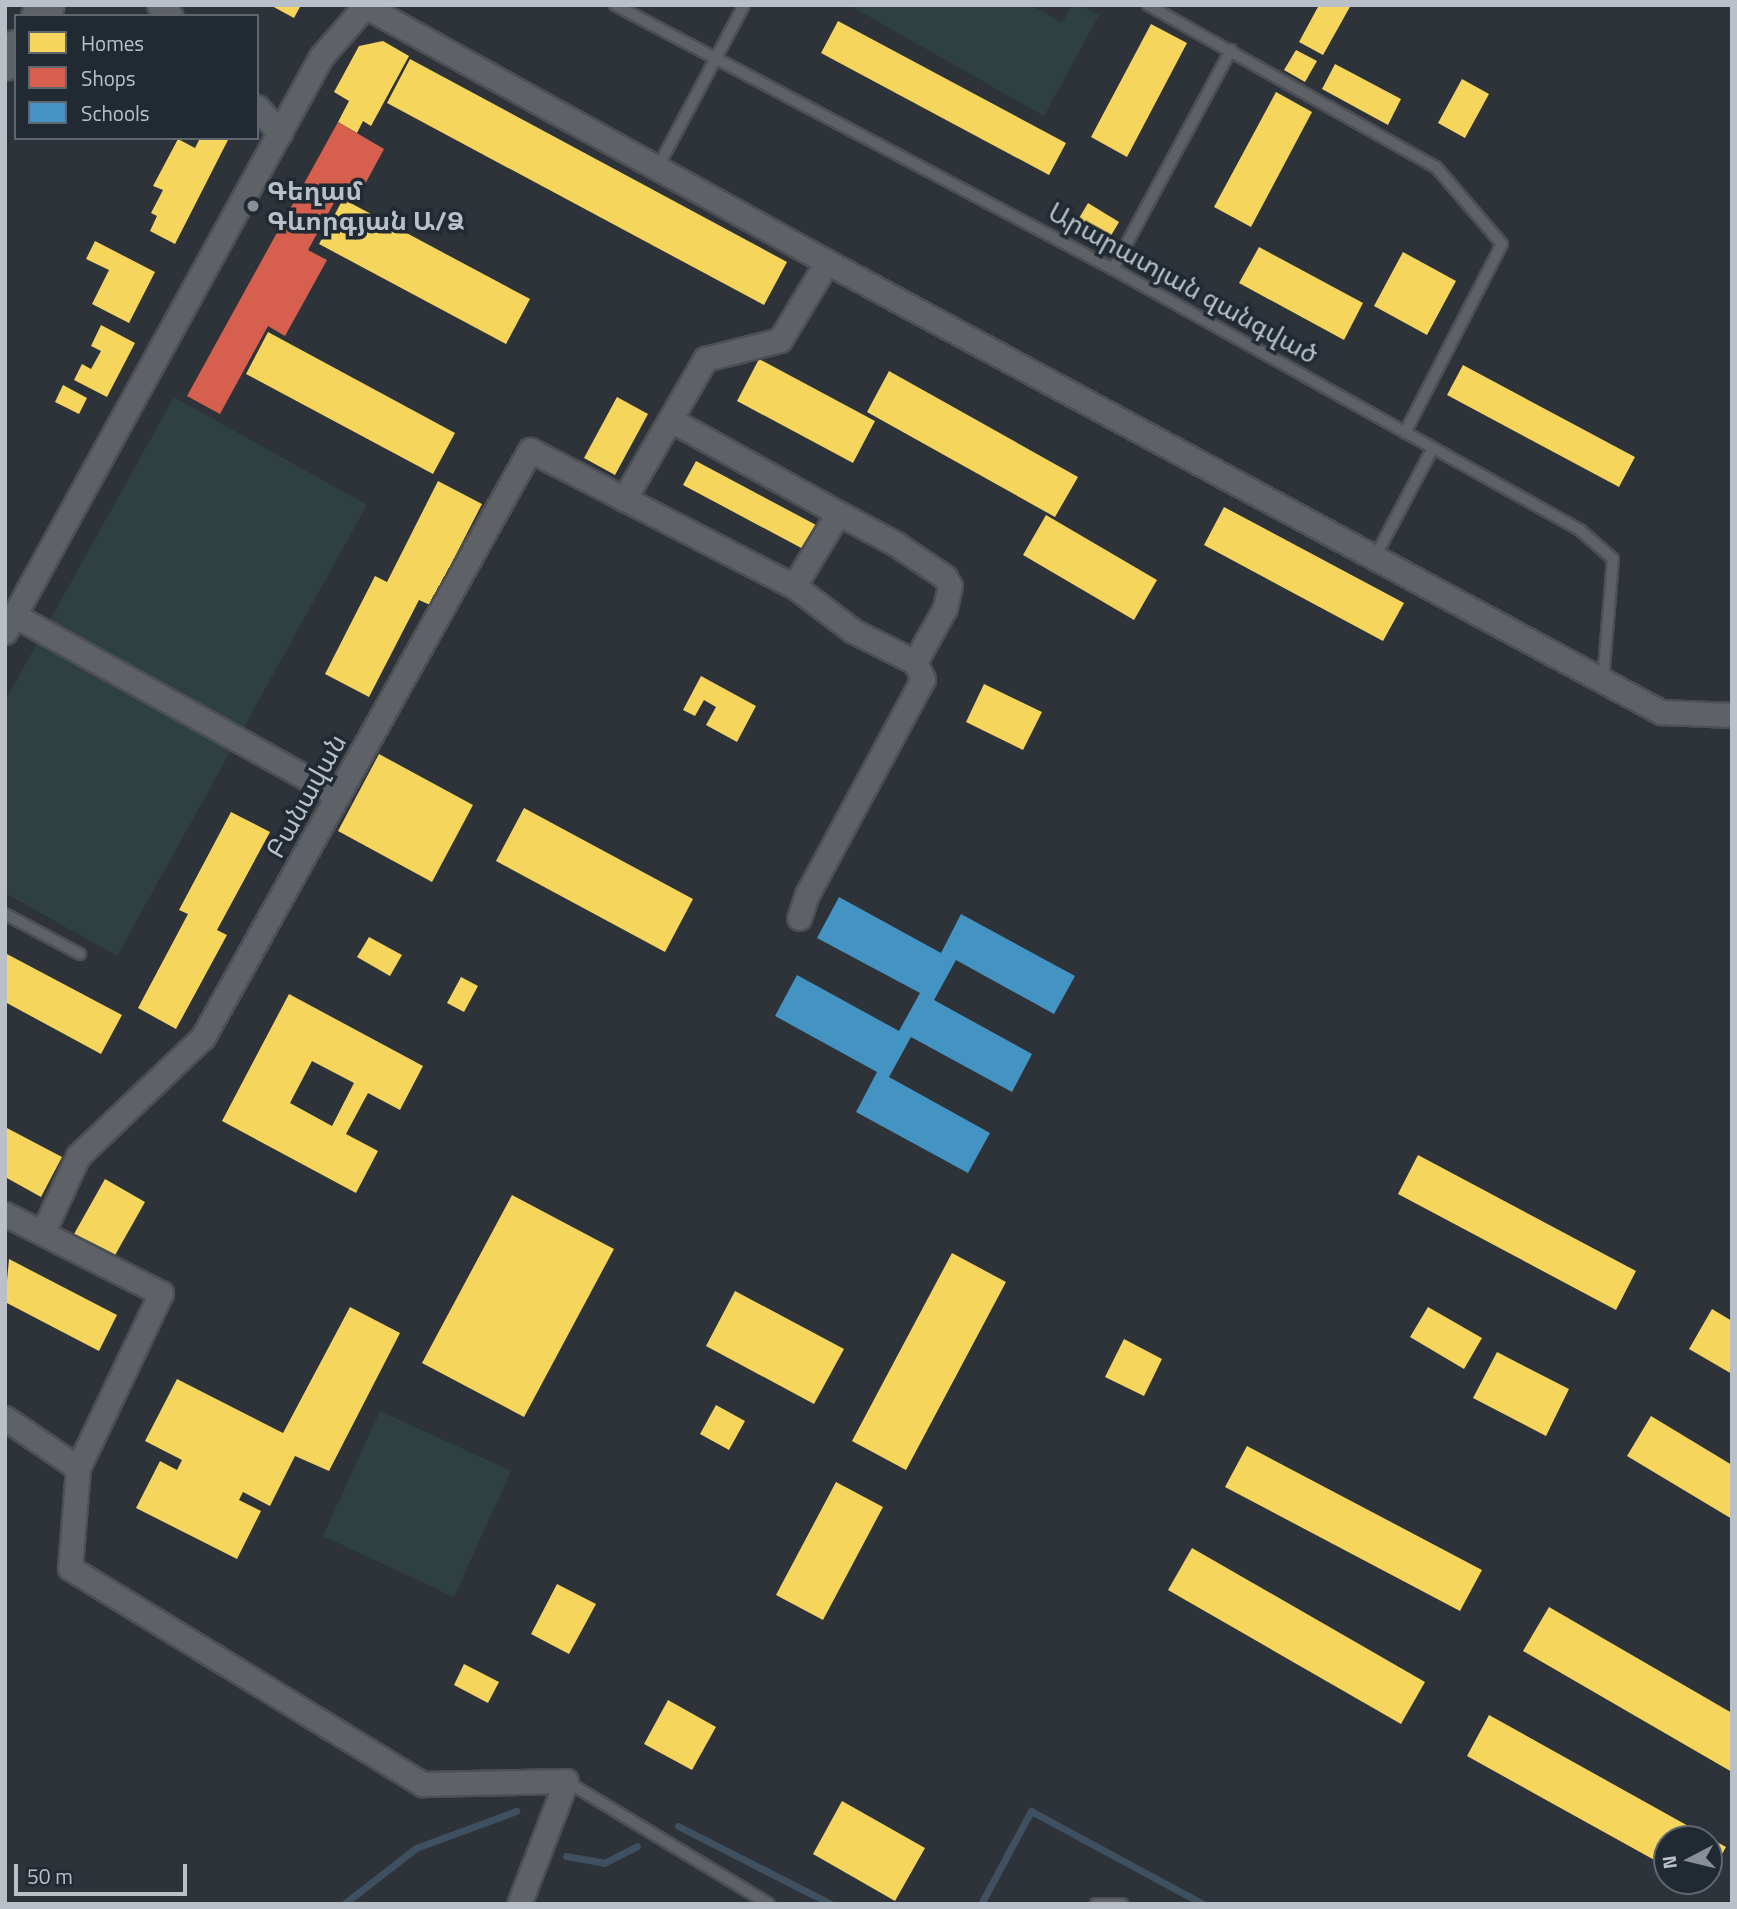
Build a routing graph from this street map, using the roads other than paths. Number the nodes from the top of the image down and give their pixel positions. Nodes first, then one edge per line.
1 (365, 5) edge
2 (615, 5) edge
3 (744, 5) edge
4 (1148, 5) edge
5 (1230, 50) junction
6 (718, 61) junction
7 (259, 109) edge
8 (280, 133) junction
9 (657, 167) junction
10 (827, 262) junction
11 (1113, 269) junction
12 (671, 420) junction
13 (1405, 433) junction
14 (1433, 448) junction
15 (624, 499) junction
16 (838, 513) junction
17 (1375, 557) junction
18 (794, 586) junction
19 (10, 624) edge
20 (915, 662) junction
21 (1603, 680) junction
22 (1732, 715) edge
23 (338, 795) junction
24 (5, 914) edge
25 (799, 918) dead end
26 (80, 954) dead end
27 (5, 1214) edge
28 (43, 1232) junction
29 (5, 1418) edge
30 (78, 1468) junction
31 (566, 1781) junction
32 (519, 1904) edge
33 (769, 1904) edge
34 (1096, 1904) edge
35 (1122, 1904) edge

1 - 8 street
1 - 9 street
2 - 6 lane, Արարատյան զանգված
3 - 6 lane
4 - 5 lane
5 - 11 lane
5 - 13 lane
6 - 9 lane
6 - 11 lane, Արարատյան զանգված
7 - 8 street
8 - 19 street
9 - 10 street
10 - 12 street
10 - 17 street
11 - 13 lane, Արարատյան զանգված
12 - 15 street
12 - 16 street
13 - 14 lane, Արարատյան զանգված
14 - 17 lane
14 - 21 lane, Արարատյան զանգված
15 - 18 street
15 - 23 street, Բանավան
16 - 18 street
16 - 20 street
17 - 21 street
18 - 20 street
19 - 23 street
20 - 25 street
21 - 22 street
23 - 28 street, Բանավան
24 - 26 lane
27 - 28 street
28 - 30 street
29 - 30 street
30 - 31 street
31 - 32 street
31 - 33 lane
34 - 35 lane

